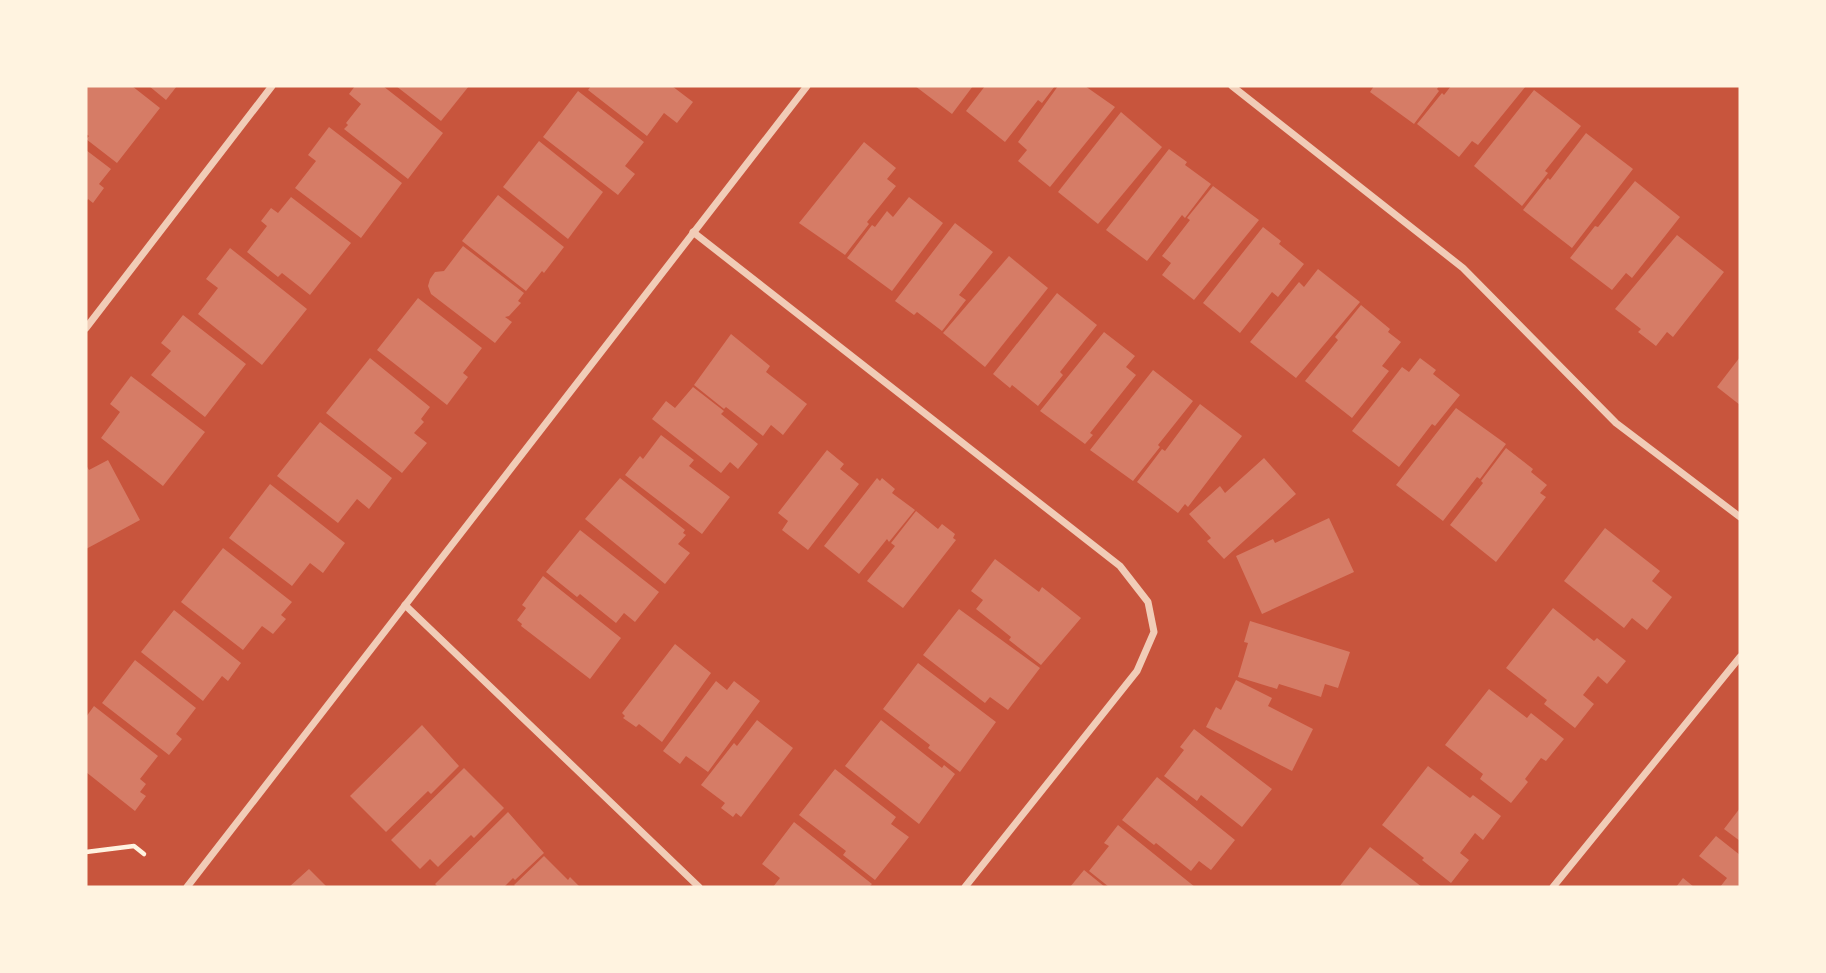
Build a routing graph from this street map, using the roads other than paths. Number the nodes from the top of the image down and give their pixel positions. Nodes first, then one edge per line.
1 (272, 86) edge
2 (807, 86) edge
3 (1233, 86) edge
4 (693, 232) junction
5 (86, 328) edge
6 (1740, 517) edge
7 (405, 605) junction
8 (1740, 657) edge
9 (187, 887) edge
10 (699, 887) edge
11 (965, 887) edge
12 (1553, 887) edge

1 - 5 street
2 - 4 street
3 - 6 street
4 - 7 street
4 - 11 street
7 - 9 street
7 - 10 street
8 - 12 street

